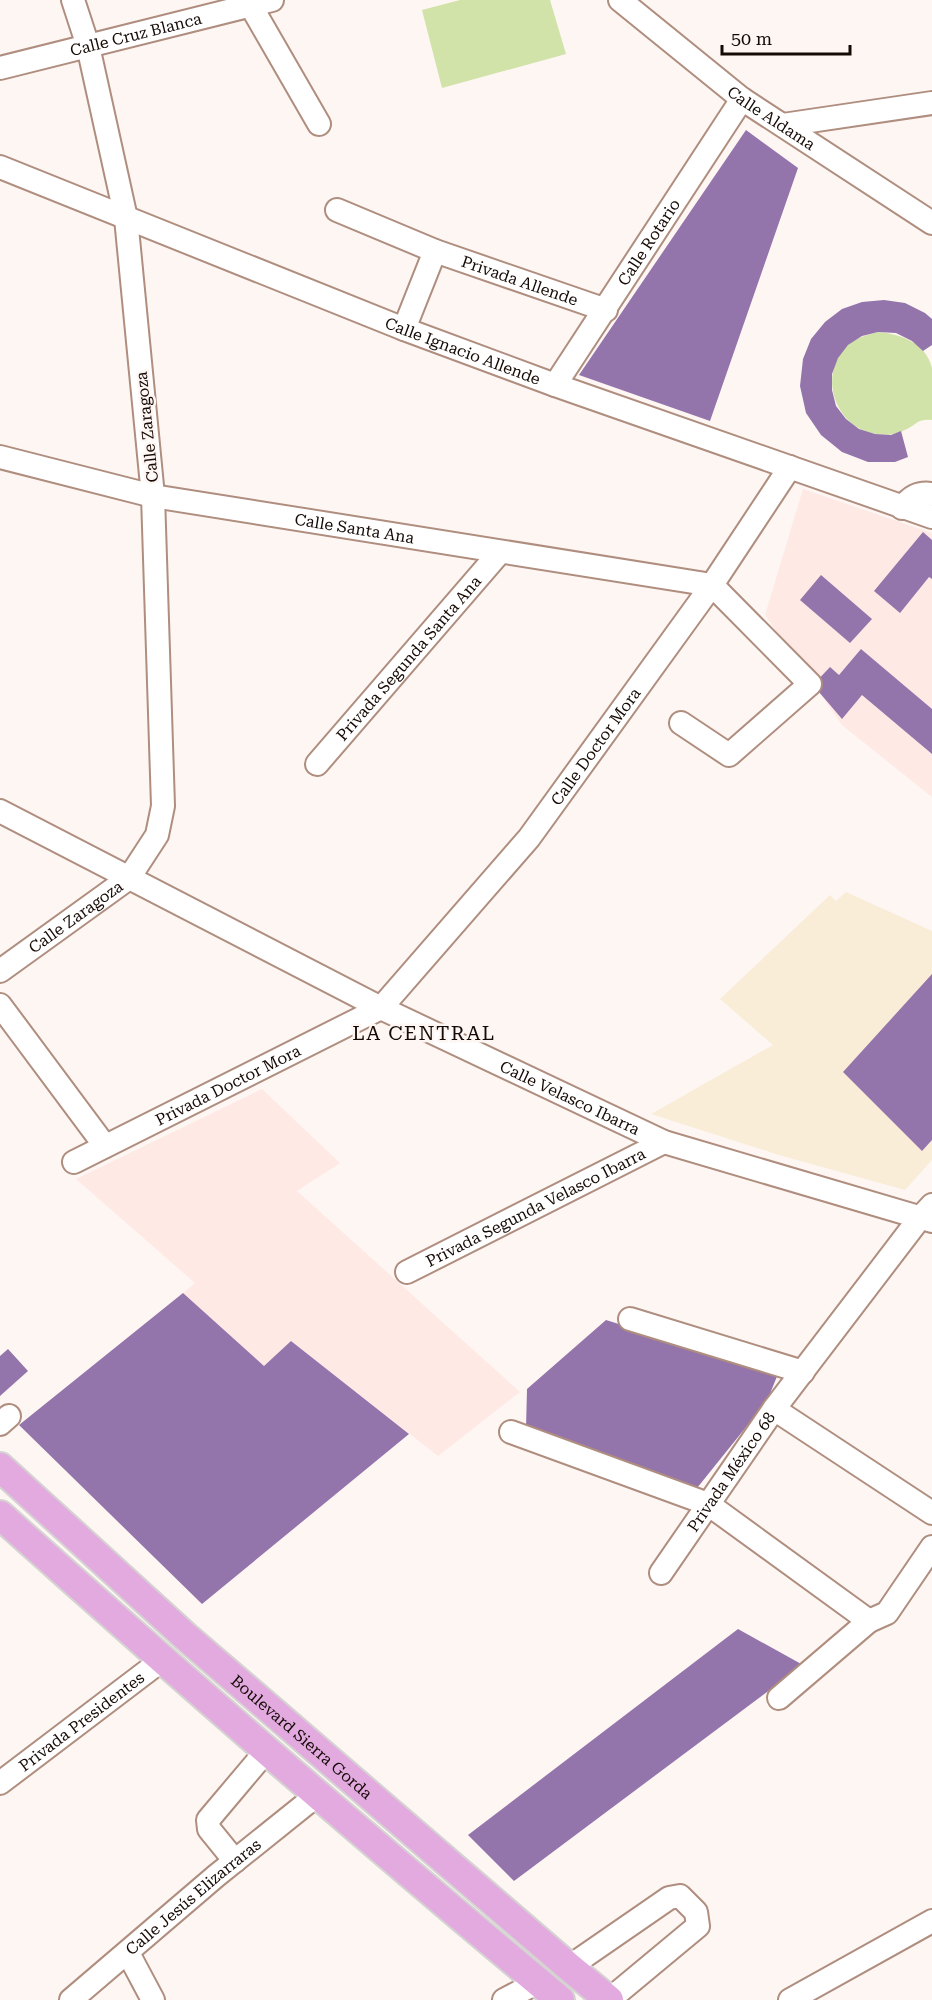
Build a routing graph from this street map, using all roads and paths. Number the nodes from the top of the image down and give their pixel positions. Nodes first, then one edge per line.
1 (73, 0) edge
2 (620, 0) edge
3 (262, 3) edge
4 (88, 46) junction
5 (3, 61) edge
6 (742, 99) junction
7 (932, 103) edge
8 (318, 124) dead end
9 (783, 125) junction
10 (0, 167) edge
11 (337, 210) dead end
12 (126, 218) junction
13 (932, 223) edge
14 (435, 251) junction
15 (606, 310) junction
16 (404, 329) junction
17 (555, 385) junction
18 (1, 460) edge
19 (790, 466) junction
20 (932, 494) edge
21 (153, 496) junction
22 (902, 508) junction
23 (932, 517) edge
24 (500, 552) junction
25 (712, 585) junction
26 (681, 723) dead end
27 (317, 764) dead end
28 (0, 811) edge
29 (122, 875) junction
30 (0, 957) edge
31 (0, 972) edge
32 (0, 1005) edge
33 (381, 1008) junction
34 (664, 1142) junction
35 (105, 1146) junction
36 (75, 1162) dead end
37 (928, 1215) edge
38 (407, 1272) dead end
39 (630, 1319) dead end
40 (803, 1372) junction
41 (774, 1409) junction
42 (511, 1432) dead end
43 (0, 1467) edge
44 (708, 1504) junction
45 (932, 1513) edge
46 (0, 1515) edge
47 (932, 1546) edge
48 (661, 1573) dead end
49 (869, 1621) junction
50 (162, 1660) junction
51 (779, 1698) dead end
52 (267, 1750) junction
53 (0, 1783) edge
54 (317, 1795) junction
55 (236, 1861) junction
56 (932, 1921) edge
57 (932, 1937) edge
58 (128, 1953) junction
59 (569, 1967) junction
60 (538, 1982) junction
61 (71, 2000) edge
62 (153, 2000) edge
63 (504, 2000) edge
64 (560, 2000) edge
65 (609, 2000) edge
66 (790, 2000) edge
67 (817, 2000) edge

1 - 4 street, Calle Zaragoza
2 - 6 street, Calle Aldama
3 - 4 street, Calle Cruz Blanca
3 - 8 street
4 - 5 street, Calle Cruz Blanca
4 - 12 street, Calle Zaragoza
6 - 9 street, Calle Aldama
6 - 15 street, Calle Rotario
7 - 9 street
9 - 13 street, Calle Aldama
10 - 12 street, Calle Ignacio Allende
11 - 14 street, Privada Allende
12 - 16 street, Calle Ignacio Allende
12 - 21 street, Calle Zaragoza
14 - 15 street, Privada Allende
14 - 16 street
15 - 17 street, Calle Rotario
16 - 17 street, Calle Ignacio Allende
17 - 19 street, Calle Ignacio Allende
18 - 21 street, Calle Santa Ana
19 - 22 street, Calle Ignacio Allende
19 - 25 street, Calle Doctor Mora
20 - 22 street
21 - 24 street, Calle Santa Ana
21 - 29 street, Calle Zaragoza
22 - 23 street, Calle Ignacio Allende
24 - 25 street, Calle Santa Ana
24 - 27 street, Privada Segunda Santa Ana
25 - 26 street
25 - 33 street, Calle Doctor Mora
28 - 29 street, Calle Velasco Ibarra
29 - 30 street, Calle Zaragoza
29 - 31 street, Calle Zaragoza
29 - 33 street, Calle Velasco Ibarra
32 - 35 street
33 - 34 street, Calle Velasco Ibarra
33 - 35 street, Privada Doctor Mora
34 - 37 street, Calle Velasco Ibarra
34 - 38 street, Privada Segunda Velasco Ibarra
35 - 36 street, Privada Doctor Mora
37 - 40 street, Privada México 68
39 - 40 street
40 - 41 street, Privada México 68
41 - 44 street, Privada México 68
41 - 45 street
42 - 44 street
43 - 59 main road, Boulevard Sierra Gorda
44 - 48 street, Privada México 68
44 - 49 street
46 - 50 main road, Boulevard Sierra Gorda
47 - 49 street
49 - 51 street
50 - 52 main road, Boulevard Sierra Gorda
50 - 53 street, Privada Presidentes
52 - 54 main road, Boulevard Sierra Gorda
52 - 55 street
54 - 55 street, Calle Jesús Elizarraras
54 - 60 main road, Boulevard Sierra Gorda
55 - 58 street, Calle Jesús Elizarraras
56 - 66 street
57 - 67 street
58 - 61 street, Calle Jesús Elizarraras
58 - 62 street
59 - 65 main road, Boulevard Sierra Gorda
59 - 65 street
60 - 63 street
60 - 64 main road, Boulevard Sierra Gorda

